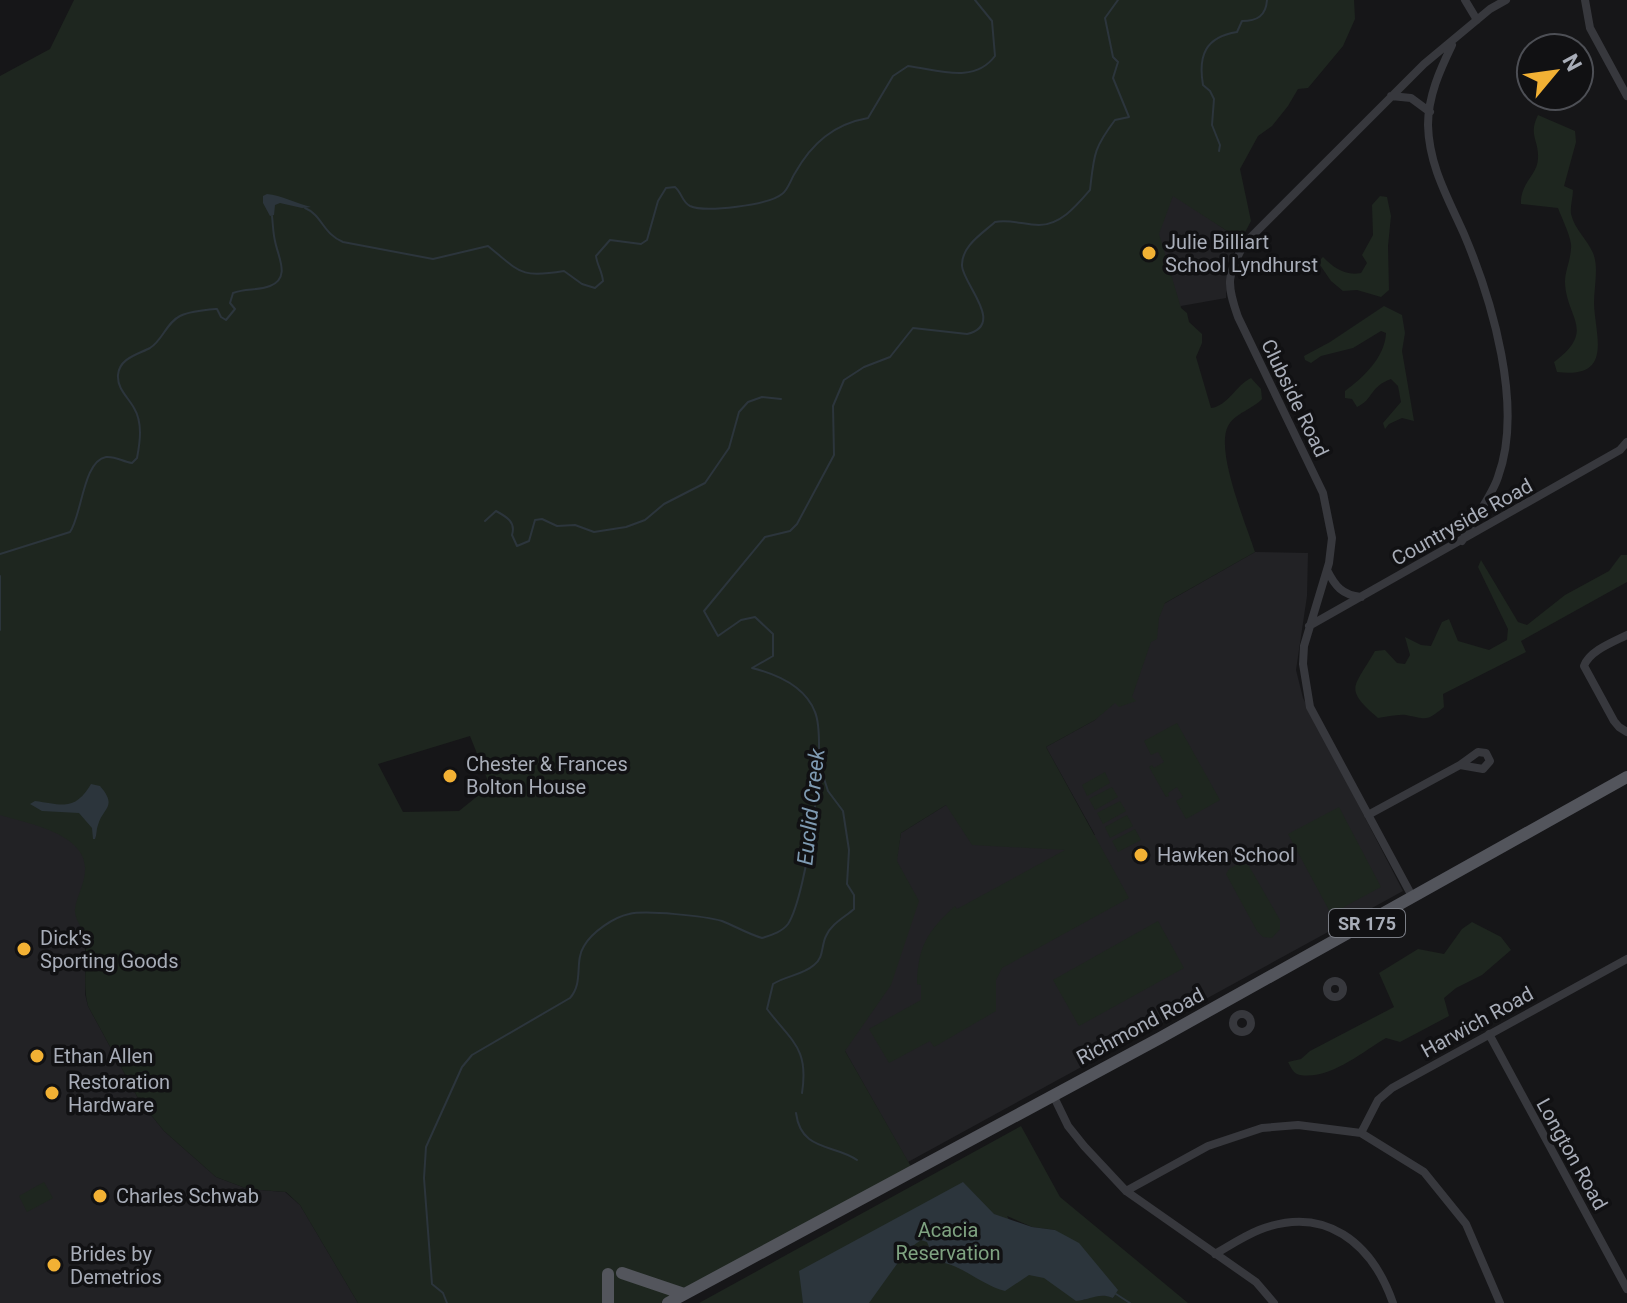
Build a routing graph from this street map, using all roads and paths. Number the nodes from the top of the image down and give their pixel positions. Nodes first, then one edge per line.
1 (1465, 0) edge
2 (1506, 0) edge
3 (1585, 0) edge
4 (1477, 20) junction
5 (1454, 40) junction
6 (1391, 96) junction
7 (1627, 96) edge
8 (1430, 112) junction
9 (1627, 442) edge
10 (1462, 541) junction
11 (1327, 569) junction
12 (1362, 597) junction
13 (1309, 626) junction
14 (1627, 635) edge
15 (1626, 733) edge
16 (1460, 765) dead end
17 (1627, 777) edge
18 (1368, 815) junction
19 (1413, 898) junction
20 (1627, 959) edge
21 (1229, 1000) junction
22 (1237, 1017) dead end
23 (1489, 1034) junction
24 (1053, 1095) junction
25 (1361, 1133) junction
26 (1126, 1191) junction
27 (1215, 1254) junction
28 (622, 1273) dead end
29 (608, 1274) dead end
30 (1627, 1289) edge
31 (684, 1294) junction
32 (608, 1303) edge
33 (668, 1303) edge
34 (1274, 1303) edge
35 (1393, 1303) edge
36 (1500, 1303) edge

1 - 4 street
2 - 4 street, Clubside Road
3 - 7 street
4 - 5 street, Clubside Road
5 - 6 street, Clubside Road
5 - 8 street
6 - 8 street
6 - 11 street, Clubside Road
8 - 10 street
9 - 10 street, Countryside Road
10 - 12 street, Countryside Road
11 - 12 street
11 - 13 street, Clubside Road
12 - 13 street, Countryside Road
13 - 18 street, Clubside Road
14 - 15 street
16 - 18 street
17 - 19 main road, Richmond Road / SR 175
18 - 19 street, Clubside Road
19 - 21 main road, Richmond Road / SR 175
20 - 23 street, Harwich Road
21 - 22 street
21 - 24 main road, Richmond Road / SR 175
23 - 25 street, Harwich Road
23 - 30 street, Longton Road
24 - 26 street
24 - 31 main road, Richmond Road / SR 175
25 - 26 street
25 - 36 street
26 - 27 street
27 - 34 street
27 - 35 street
28 - 31 main road
29 - 32 main road
31 - 33 main road, Richmond Road / SR 175

